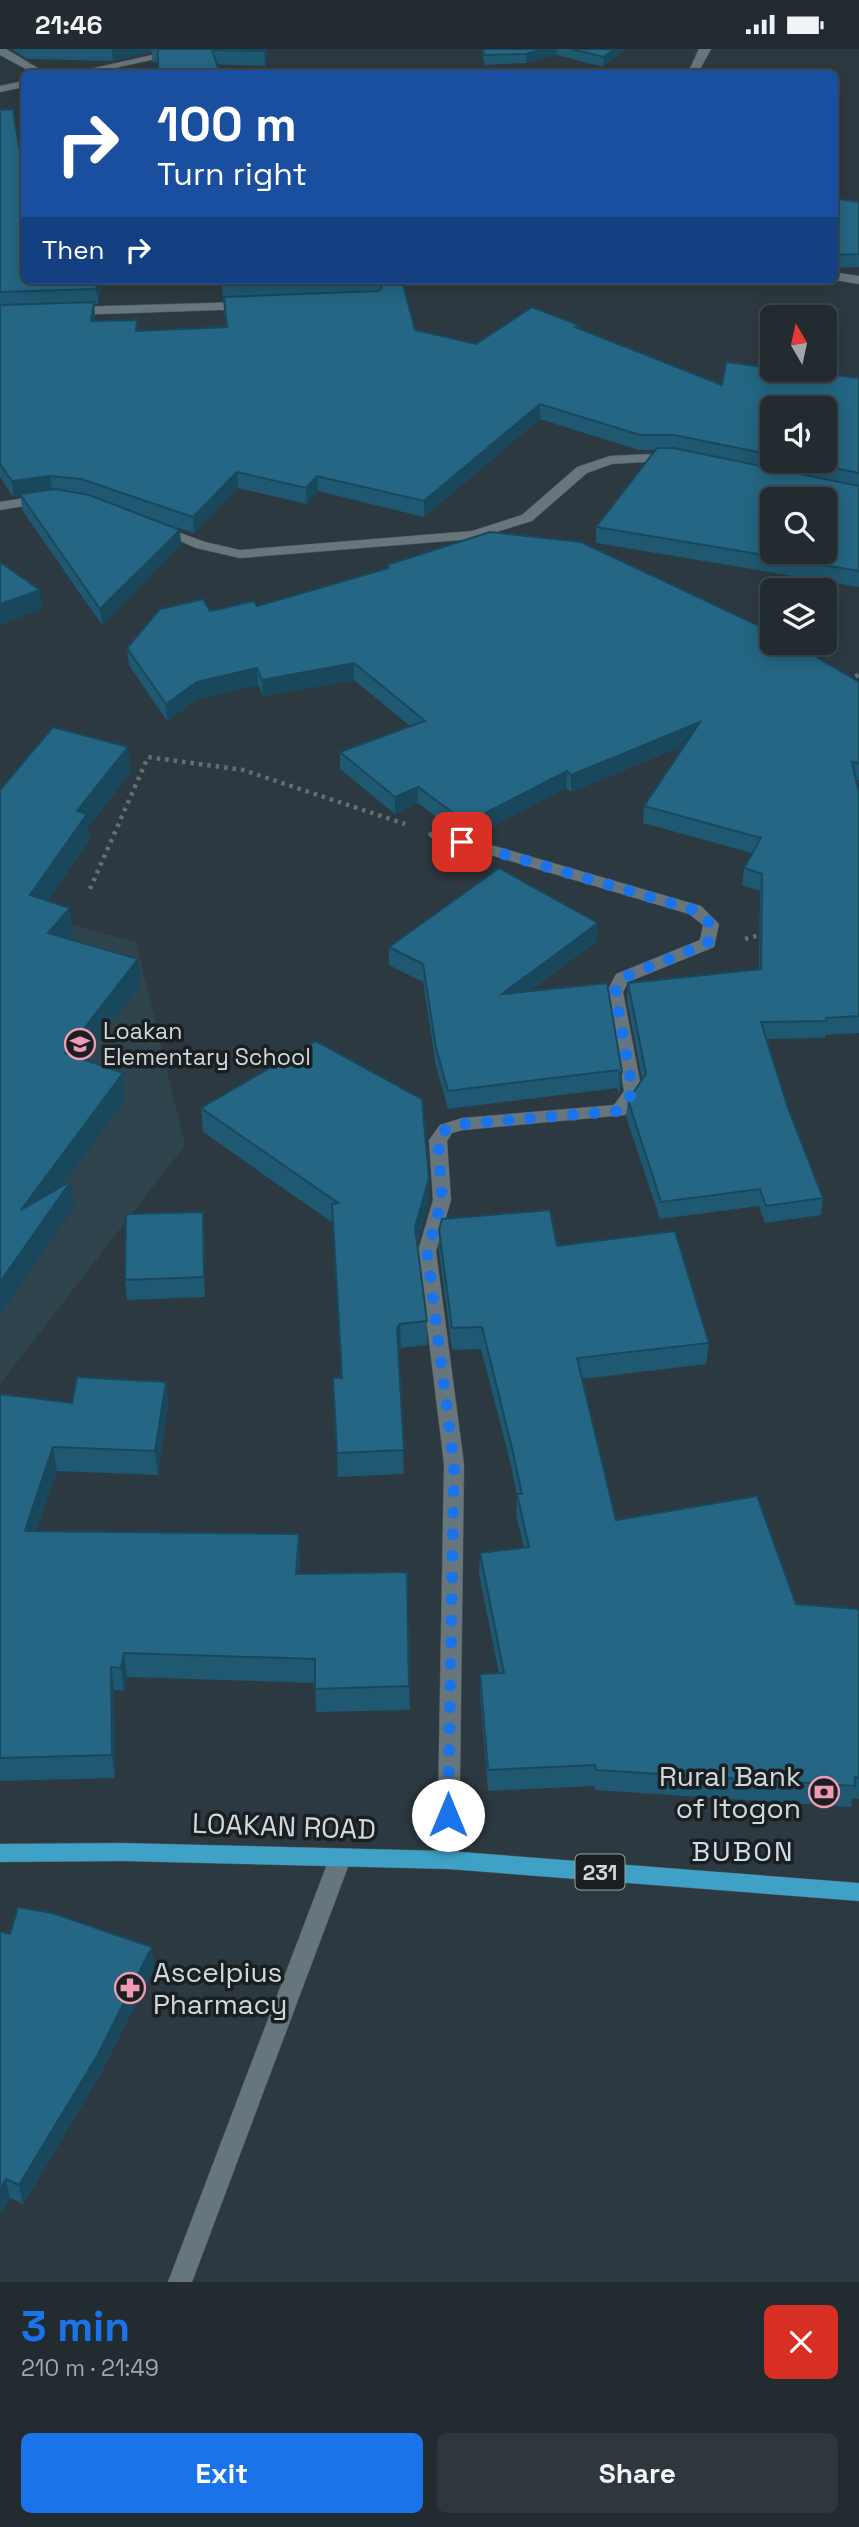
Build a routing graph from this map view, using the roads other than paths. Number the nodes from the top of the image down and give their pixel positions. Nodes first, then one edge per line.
1 (195, 49) edge
2 (705, 49) edge
3 (0, 50) edge
4 (35, 70) edge
5 (93, 70) edge
6 (694, 70) edge
7 (21, 85) edge
8 (0, 89) edge
9 (839, 278) dead end
10 (859, 281) edge
11 (263, 306) edge
12 (64, 311) edge
13 (685, 459) edge
14 (57, 498) edge
15 (0, 506) edge
16 (141, 523) edge
17 (436, 834) road end
18 (0, 1853) edge
19 (340, 1859) junction
20 (448, 1860) junction
21 (859, 1892) edge
22 (180, 2282) edge

1 - 5 street
2 - 6 street
3 - 4 street
7 - 8 street
9 - 10 street
11 - 12 street
13 - 16 street
14 - 15 street
17 - 20 street
18 - 19 main road, LOAKAN ROAD / 231
19 - 20 main road, LOAKAN ROAD / 231
19 - 22 street
20 - 21 main road, LOAKAN ROAD / 231

